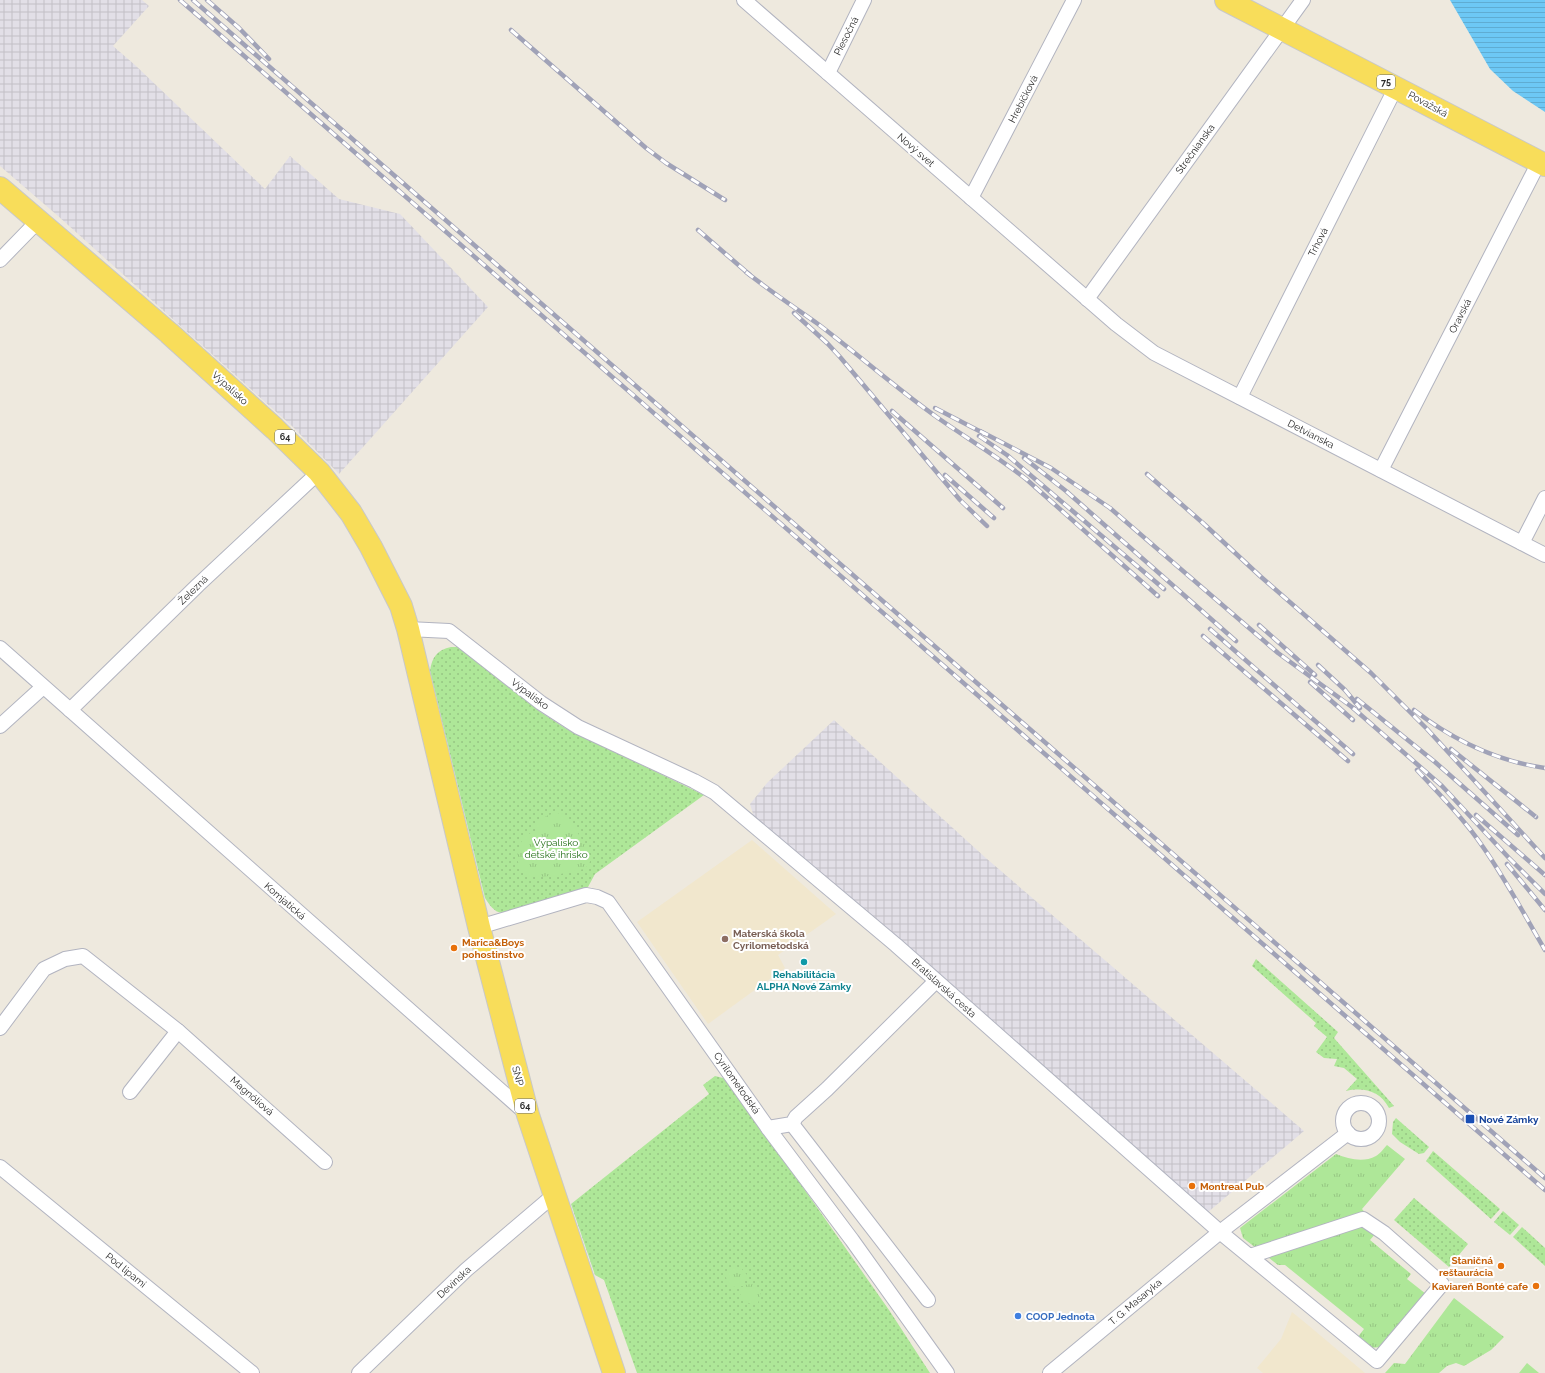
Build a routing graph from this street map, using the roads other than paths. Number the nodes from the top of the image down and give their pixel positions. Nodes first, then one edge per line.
1 (744, 0) edge
2 (864, 0) edge
3 (1074, 0) edge
4 (1226, 0) edge
5 (1303, 0) edge
6 (1282, 29) junction
7 (828, 73) junction
8 (1396, 87) junction
9 (1542, 164) edge
10 (0, 188) edge
11 (971, 198) junction
12 (38, 222) junction
13 (0, 260) edge
14 (1088, 299) junction
15 (1240, 397) junction
16 (1381, 470) junction
17 (319, 472) junction
18 (1545, 498) edge
19 (1522, 543) junction
20 (1545, 556) edge
21 (408, 629) junction
22 (0, 648) edge
23 (43, 687) junction
24 (70, 710) junction
25 (0, 726) edge
26 (655, 764) joint
27 (442, 774) joint
28 (479, 927) junction
29 (936, 981) junction
30 (0, 1028) edge
31 (178, 1031) junction
32 (130, 1092) dead end
33 (528, 1115) junction
34 (792, 1124) junction
35 (768, 1128) junction
36 (1348, 1133) dead end
37 (325, 1162) dead end
38 (0, 1167) edge
39 (554, 1195) junction
40 (1220, 1232) junction
41 (1250, 1256) junction
42 (928, 1300) dead end
43 (612, 1372) edge
44 (252, 1373) edge
45 (359, 1373) edge
46 (947, 1373) edge
47 (1050, 1373) edge

1 - 7 street, Nový svet
2 - 7 street, Piesočná
3 - 11 street, Hrebíčková
4 - 6 main road, Považská / 75
5 - 6 street, Strečnianska
6 - 8 main road, Považská / 75
6 - 14 street, Strečnianska
7 - 11 street, Nový svet
8 - 9 main road, Považská / 75
8 - 15 street, Trhová
9 - 16 street, Oravská
10 - 12 main road, Výpalisko / 64
11 - 14 street, Nový svet
12 - 13 street
12 - 17 main road, Výpalisko / 64
14 - 15 street, Detvianska
15 - 16 street, Detvianska
16 - 19 street, Detvianska
17 - 21 main road, Výpalisko / 64
17 - 24 street, Železná
18 - 19 street
19 - 20 street, Detvianska
21 - 26 street, Výpalisko
21 - 27 main road, Výpalisko / 64
22 - 23 street, Komjatická
23 - 24 street, Komjatická
23 - 25 street
24 - 33 street, Komjatická
26 - 29 street, Bratislavská cesta
27 - 28 main road, SNP / 64
28 - 33 main road, SNP / 64
28 - 35 street, Cyrilometodská
29 - 34 street
29 - 40 street, Bratislavská cesta
30 - 31 street, Magnóliová
31 - 32 street
31 - 37 street, Magnóliová
33 - 39 main road, SNP / 64
34 - 35 street
34 - 42 street
35 - 46 street, Cyrilometodská
36 - 40 street, T. G. Masaryka
38 - 44 street, Pod lipami
39 - 43 main road, SNP / 64
39 - 45 street, Devínska
40 - 41 street, Bratislavská cesta
40 - 47 street, T. G. Masaryka
41 - 41 street, Bratislavská cesta

